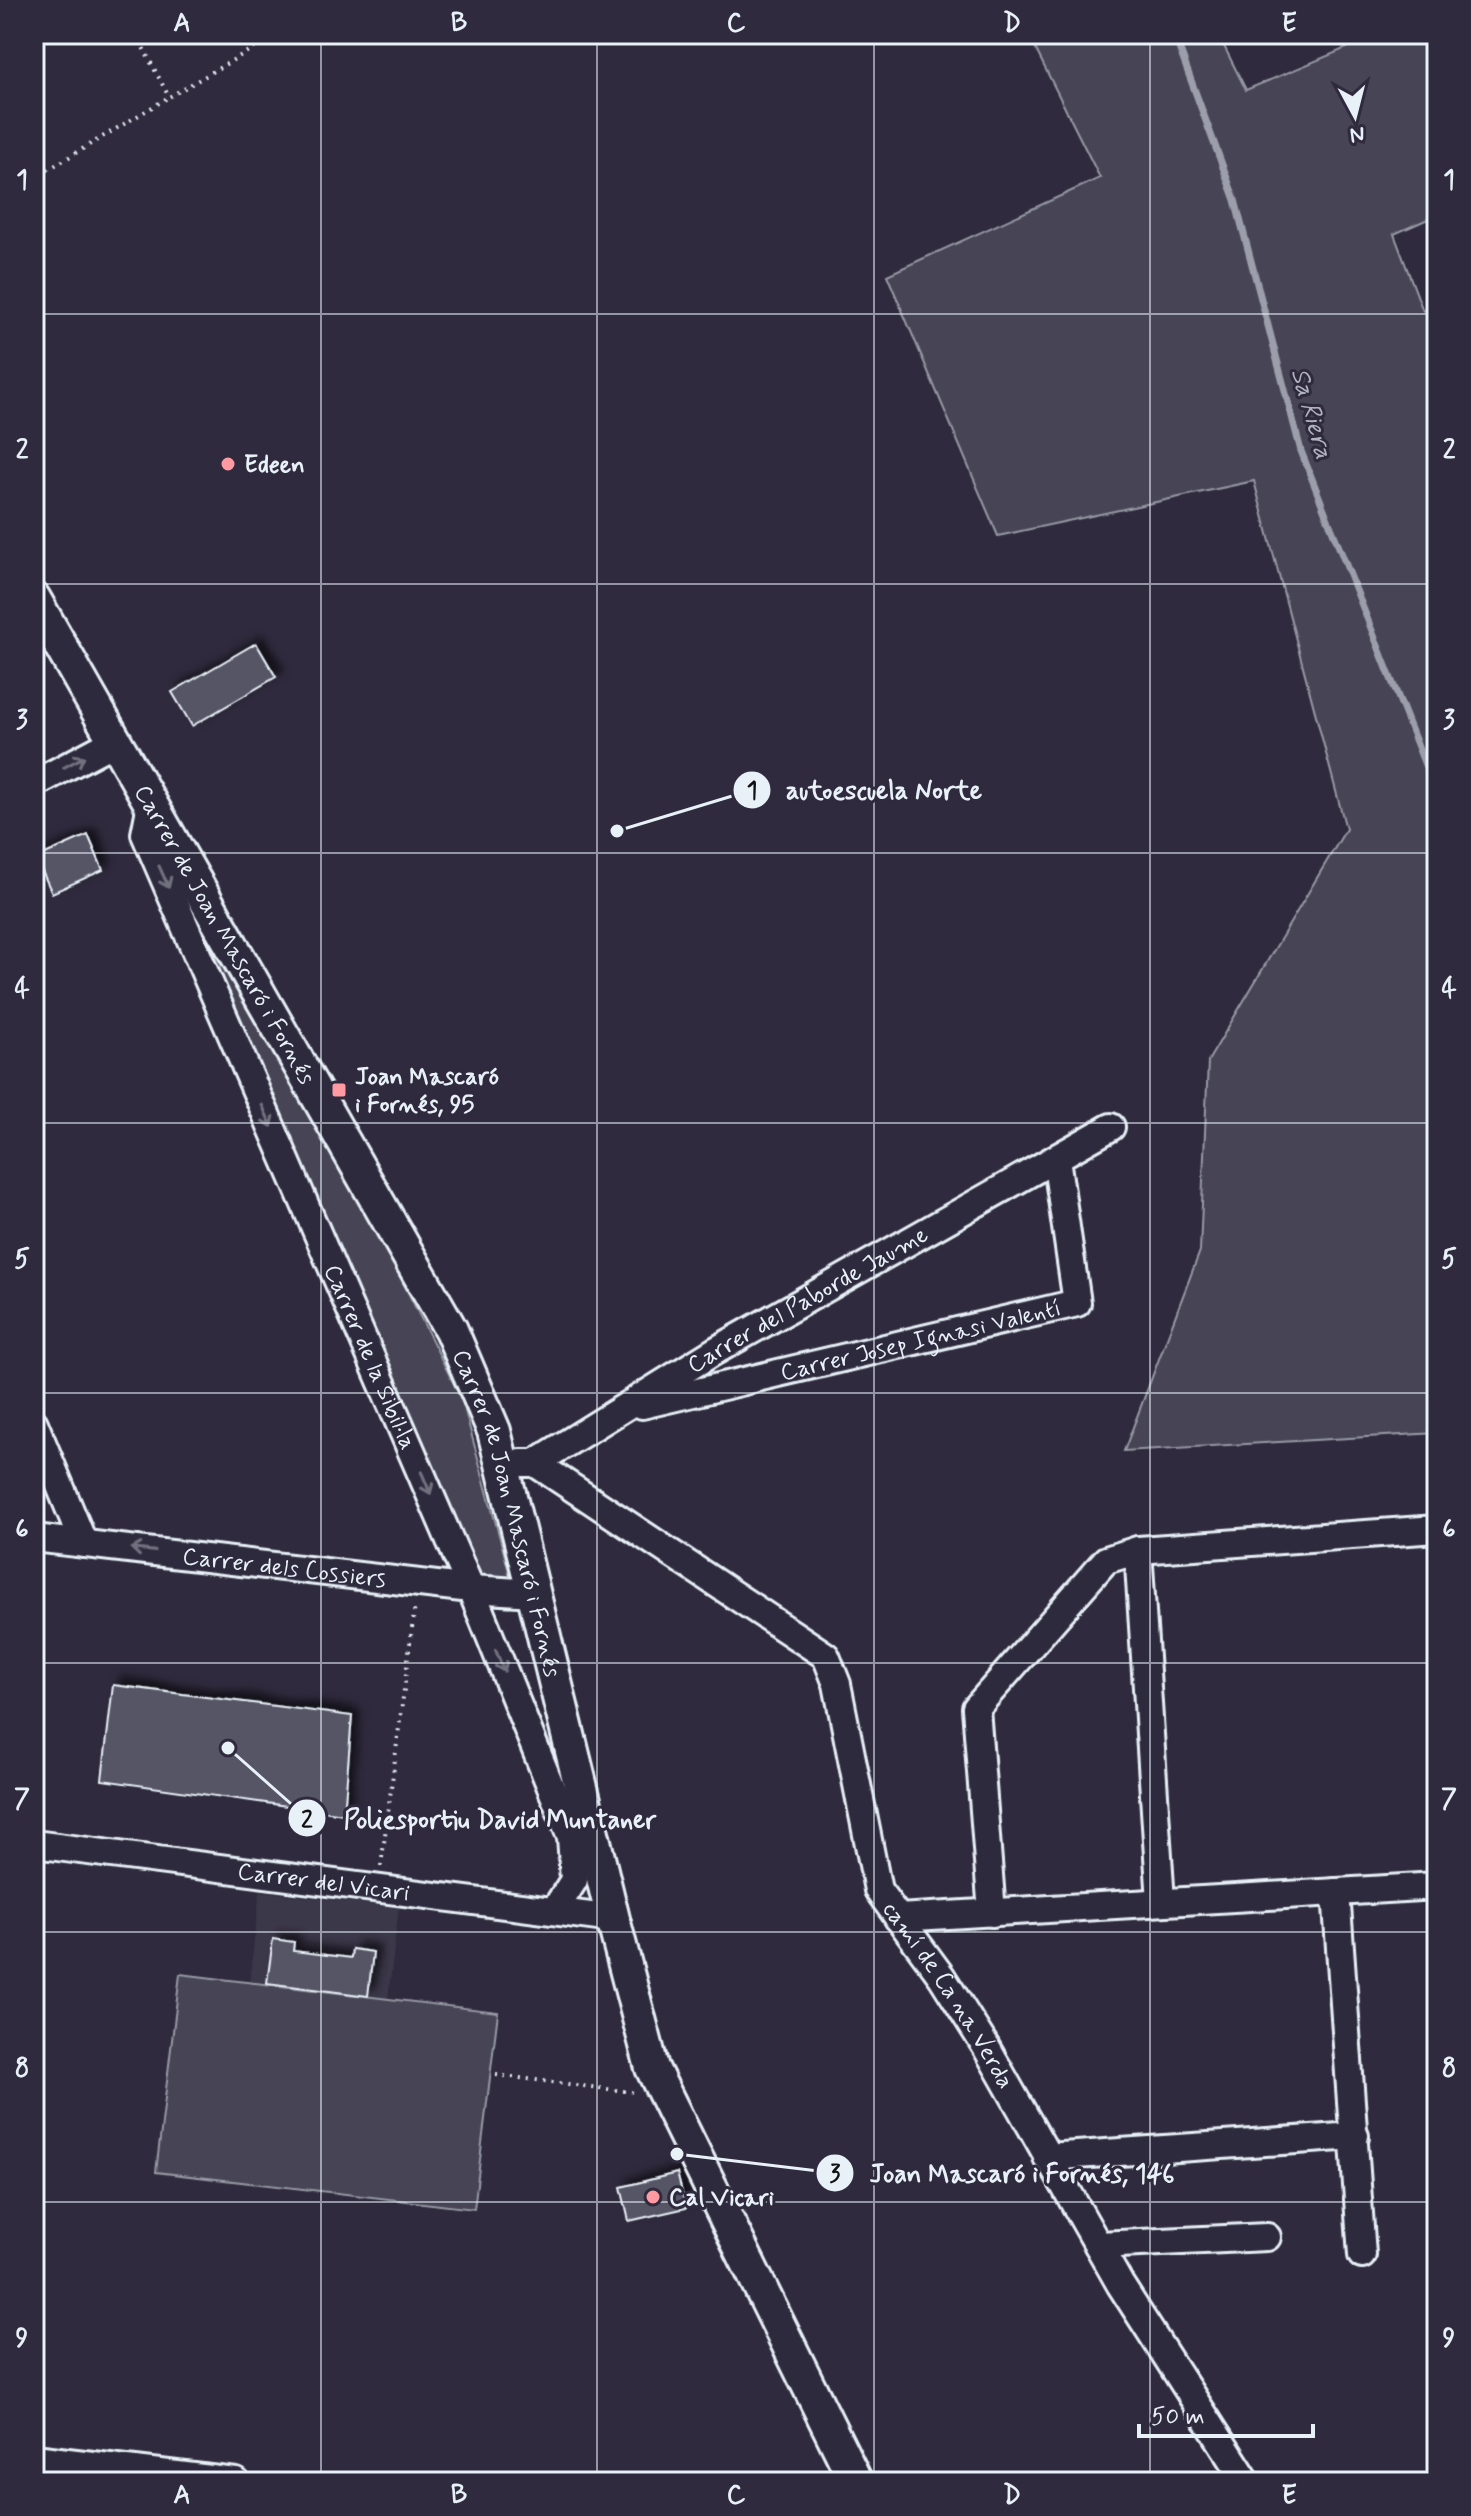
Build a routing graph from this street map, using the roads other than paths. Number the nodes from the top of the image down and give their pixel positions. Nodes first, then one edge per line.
1 (34, 599) edge
2 (115, 741) junction
3 (34, 784) edge
4 (151, 804) junction
5 (1111, 1127) dead end
6 (1056, 1158) junction
7 (623, 1410) junction
8 (34, 1423) edge
9 (535, 1463) junction
10 (502, 1464) junction
11 (1437, 1529) edge
12 (34, 1538) edge
13 (84, 1544) junction
14 (1138, 1550) junction
15 (471, 1589) junction
16 (533, 1593) junction
17 (34, 1844) edge
18 (1437, 1886) edge
19 (1336, 1892) junction
20 (1161, 1902) junction
21 (554, 1911) junction
22 (992, 1913) junction
23 (898, 1918) junction
24 (613, 1919) junction
25 (1355, 2136) junction
26 (1047, 2157) junction
27 (1267, 2237) dead end
28 (1098, 2245) junction
29 (1362, 2255) dead end
30 (34, 2458) edge
31 (236, 2482) edge
32 (856, 2482) edge
33 (1247, 2482) edge

1 - 2 street, Carrer de Joan Mascaró i Fornés
3 -> 2 street
2 - 4 street, Carrer de Joan Mascaró i Fornés
4 - 10 street, Carrer de Joan Mascaró i Fornés
4 -> 15 street, Carrer de la Sibil·la
5 - 6 street, Carrer del Paborde Jaume
6 - 7 street, Carrer del Paborde Jaume
6 - 7 street, Carrer Josep Ignasi Valentí
7 - 9 street, Carrer del Paborde Jaume
8 - 13 street
9 - 10 street, Carrer del Paborde Jaume
9 - 23 street, camí de Ca na Verda
10 - 16 street, Carrer de Joan Mascaró i Fornés
11 - 14 street
12 - 13 street, Carrer dels Cossiers
15 -> 13 street, Carrer dels Cossiers
14 - 20 street
14 - 22 street
15 - 16 street, Carrer dels Cossiers
15 -> 21 street, Carrer de la Sibil·la
16 - 24 street, Carrer de Joan Mascaró i Fornés
17 - 21 street, Carrer del Vicari
18 - 19 street
19 - 20 street
19 - 25 street
20 - 22 street
21 - 24 street, Carrer del Vicari
22 - 23 street
23 - 26 street, camí de Ca na Verda
24 - 32 street, Carrer de Joan Mascaró i Fornés
25 - 26 street
25 - 29 street
26 - 28 street, camí de Ca na Verda
27 - 28 street
28 - 33 street, camí de Ca na Verda
30 - 31 street

